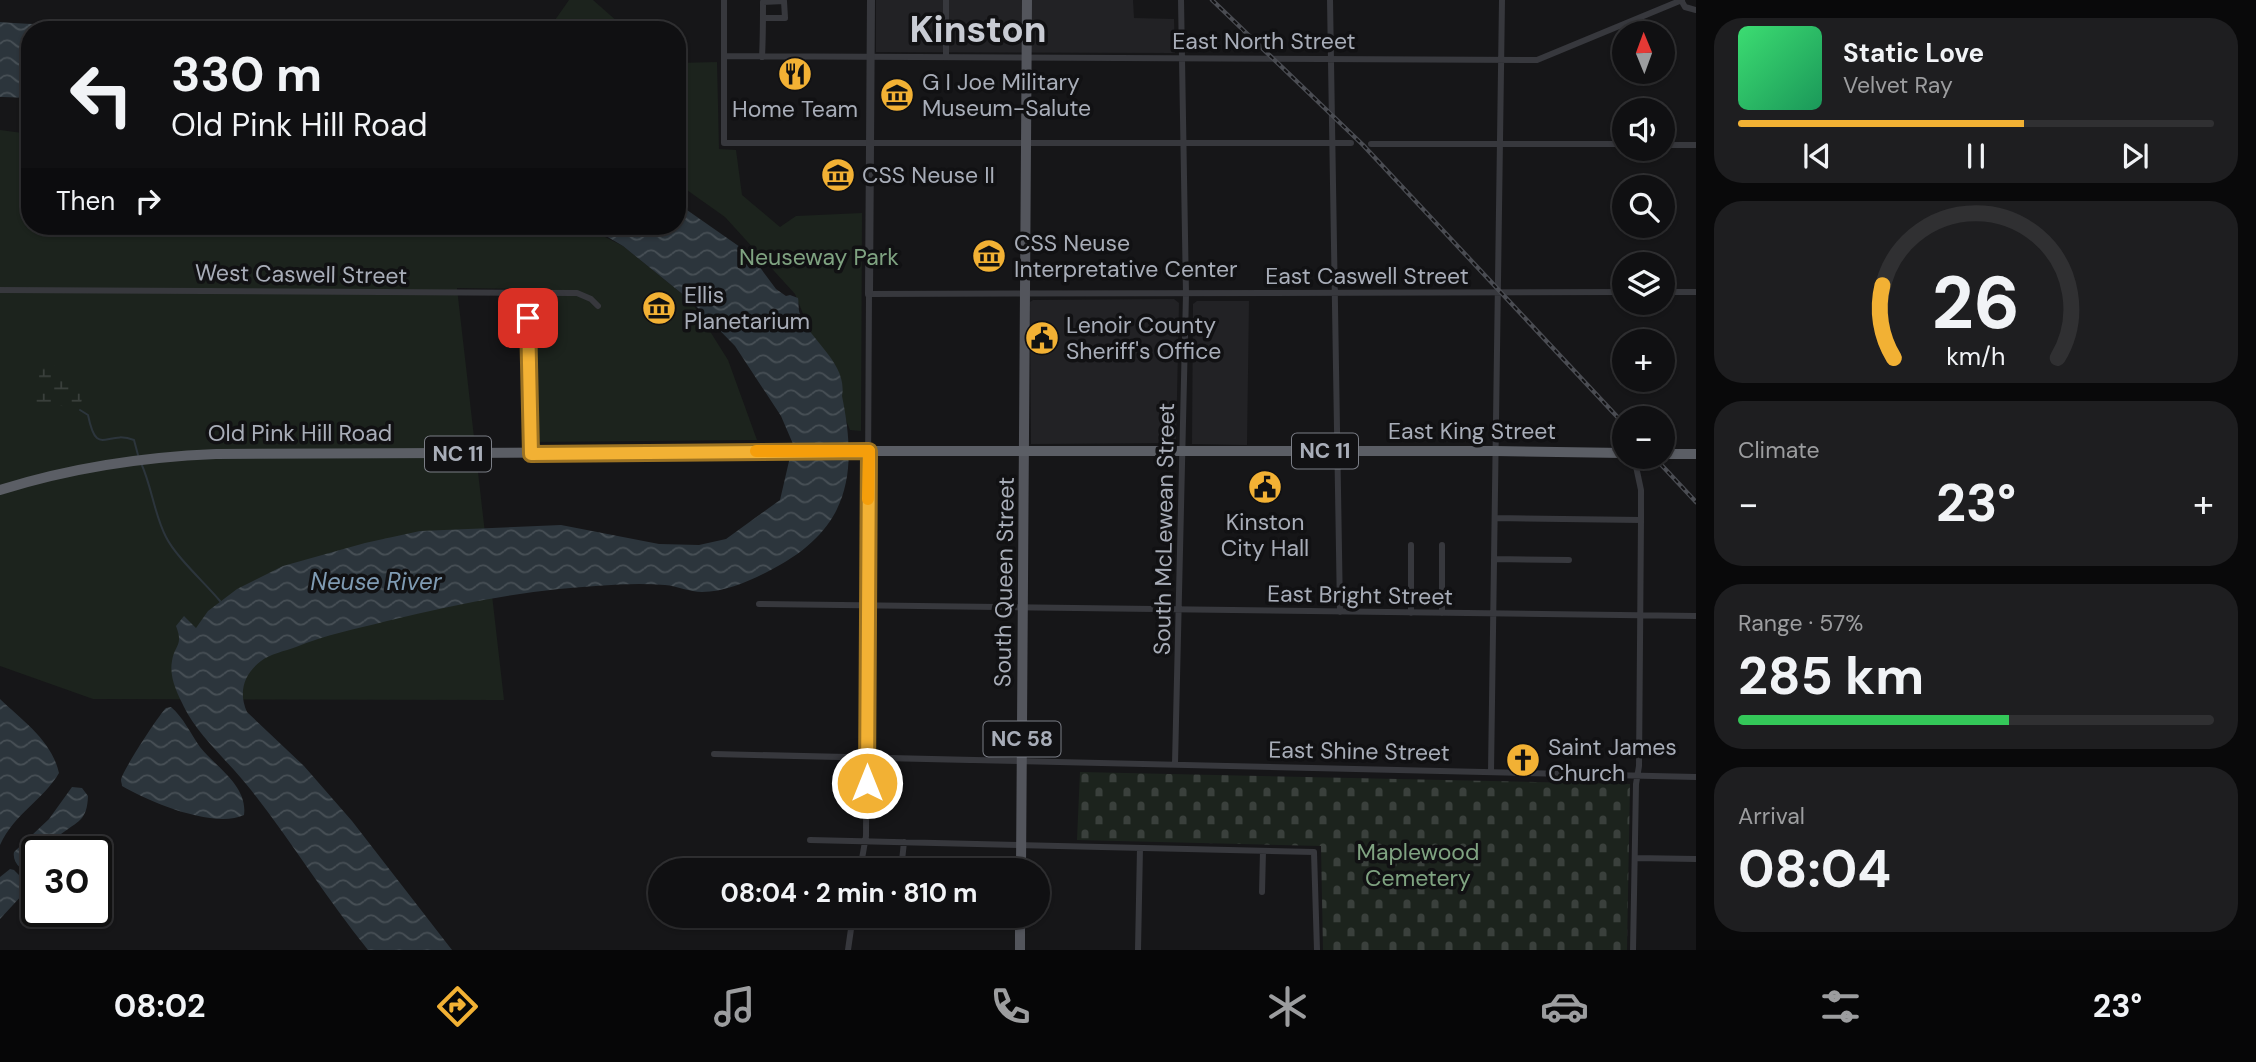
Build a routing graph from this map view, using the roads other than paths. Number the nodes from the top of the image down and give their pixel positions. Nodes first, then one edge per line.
1 (724, 0) edge
2 (871, 0) edge
3 (946, 0) edge
4 (1027, 0) edge
5 (1181, 0) edge
6 (1330, 0) edge
7 (1502, 0) edge
8 (1682, 0) edge
9 (1696, 10) edge
10 (763, 18) dead end
11 (724, 56) junction
12 (762, 57) junction
13 (871, 57) junction
14 (946, 57) junction
15 (1027, 58) junction
16 (1182, 58) junction
17 (1331, 58) junction
18 (1502, 61) junction
19 (1183, 142) junction
20 (870, 143) junction
21 (1027, 143) junction
22 (1333, 143) junction
23 (1351, 144) dead end
24 (1371, 144) dead end
25 (1499, 144) junction
26 (1612, 144) edge
27 (1675, 145) edge
28 (1696, 145) edge
29 (0, 290) edge
30 (1497, 290) junction
31 (521, 292) junction
32 (1612, 292) edge
33 (1675, 292) edge
34 (1696, 292) edge
35 (1335, 293) junction
36 (869, 294) junction
37 (1186, 294) junction
38 (1026, 295) junction
39 (598, 306) dead end
40 (865, 451) junction
41 (1338, 451) junction
42 (1495, 451) junction
43 (1025, 452) junction
44 (1184, 452) junction
45 (1612, 453) edge
46 (531, 454) junction
47 (1675, 454) edge
48 (1696, 454) edge
49 (1637, 469) edge
50 (0, 490) edge
51 (1494, 518) junction
52 (1641, 520) junction
53 (1410, 545) dead end
54 (1442, 545) dead end
55 (1494, 559) junction
56 (1569, 560) dead end
57 (759, 604) dead end
58 (868, 606) junction
59 (1024, 608) junction
60 (1180, 611) junction
61 (1340, 612) junction
62 (1411, 612) junction
63 (1442, 613) junction
64 (1494, 614) junction
65 (1640, 616) junction
66 (1696, 616) edge
67 (715, 754) dead end
68 (867, 757) junction
69 (1022, 761) junction
70 (1175, 764) junction
71 (1492, 772) junction
72 (1637, 775) junction
73 (1696, 777) edge
74 (810, 840) dead end
75 (865, 841) junction
76 (904, 842) junction
77 (1021, 845) junction
78 (1140, 848) junction
79 (1264, 851) junction
80 (862, 858) edge
81 (902, 858) edge
82 (1021, 858) edge
83 (1635, 858) junction
84 (1696, 859) edge
85 (1262, 892) dead end
86 (851, 928) edge
87 (1020, 928) edge
88 (848, 950) edge
89 (1020, 950) edge
90 (1138, 950) edge
91 (1317, 950) edge
92 (1633, 950) edge

1 - 11 street
2 - 13 street
3 - 14 street
4 - 15 main road, NC 58
5 - 16 street, South McLewean Street
6 - 17 street
7 - 18 street
8 - 9 street
8 - 18 street, East North Street
10 - 12 street
11 - 12 street, East North Street
11 - 20 street
12 - 13 street, East North Street
13 - 14 street, East North Street
13 - 20 street
14 - 15 street, East North Street
15 - 16 street, East North Street
15 - 21 main road, NC 58
16 - 17 street, East North Street
16 - 19 street, South McLewean Street
17 - 18 street, East North Street
17 - 22 street
18 - 25 street
19 - 21 street
19 - 22 street
19 - 37 street, South McLewean Street
20 - 21 street
20 - 36 street
21 - 38 main road, NC 58
22 - 23 street
22 - 35 street
24 - 25 street
25 - 26 street
25 - 30 street
27 - 28 street
29 - 31 street, West Caswell Street
30 - 32 street, East Caswell Street
30 - 35 street, East Caswell Street
30 - 42 street
31 - 39 street, West Caswell Street
31 - 46 street
33 - 34 street
35 - 37 street, East Caswell Street
35 - 41 street
36 - 38 street
36 - 40 street
37 - 38 street, East Caswell Street
37 - 44 street, South McLewean Street
38 - 43 main road, South Queen Street / NC 58
40 - 43 highway, Old Pink Hill Road / NC 11
40 - 46 highway, Old Pink Hill Road / NC 11
40 - 58 street
41 - 42 highway, East King Street / NC 11
41 - 44 highway, East King Street / NC 11
41 - 61 street
42 - 45 highway, East King Street / NC 11
42 - 51 street
43 - 44 highway, East King Street / NC 11
43 - 59 main road, South Queen Street / NC 58
44 - 60 street, South McLewean Street
46 - 50 highway, Old Pink Hill Road / NC 11
47 - 48 highway
49 - 52 street
51 - 52 street
51 - 55 street
52 - 65 street
53 - 62 street
54 - 63 street
55 - 56 street
55 - 64 street
57 - 58 street, East Bright Street
58 - 59 street, East Bright Street
58 - 68 street
59 - 60 street, East Bright Street
59 - 69 main road, South Queen Street / NC 58
60 - 61 street, East Bright Street
60 - 70 street, South McLewean Street
61 - 62 street, East Bright Street
62 - 63 street, East Bright Street
63 - 64 street, East Bright Street
64 - 65 street, East Bright Street
64 - 71 street
65 - 66 street, East Bright Street
65 - 72 street
67 - 68 street, East Shine Street
68 - 69 street, East Shine Street
68 - 75 street
69 - 70 street, East Shine Street
69 - 77 main road, South Queen Street / NC 58
70 - 71 street, East Shine Street
71 - 72 street, East Shine Street
72 - 73 street, East Shine Street
72 - 83 street
74 - 75 street
75 - 76 street
75 - 80 street
76 - 77 street
76 - 81 street
77 - 78 street
77 - 82 main road, South Queen Street / NC 58
78 - 79 street
78 - 90 street
79 - 85 street
79 - 91 street
83 - 84 street
83 - 92 street
86 - 88 street
87 - 89 main road

